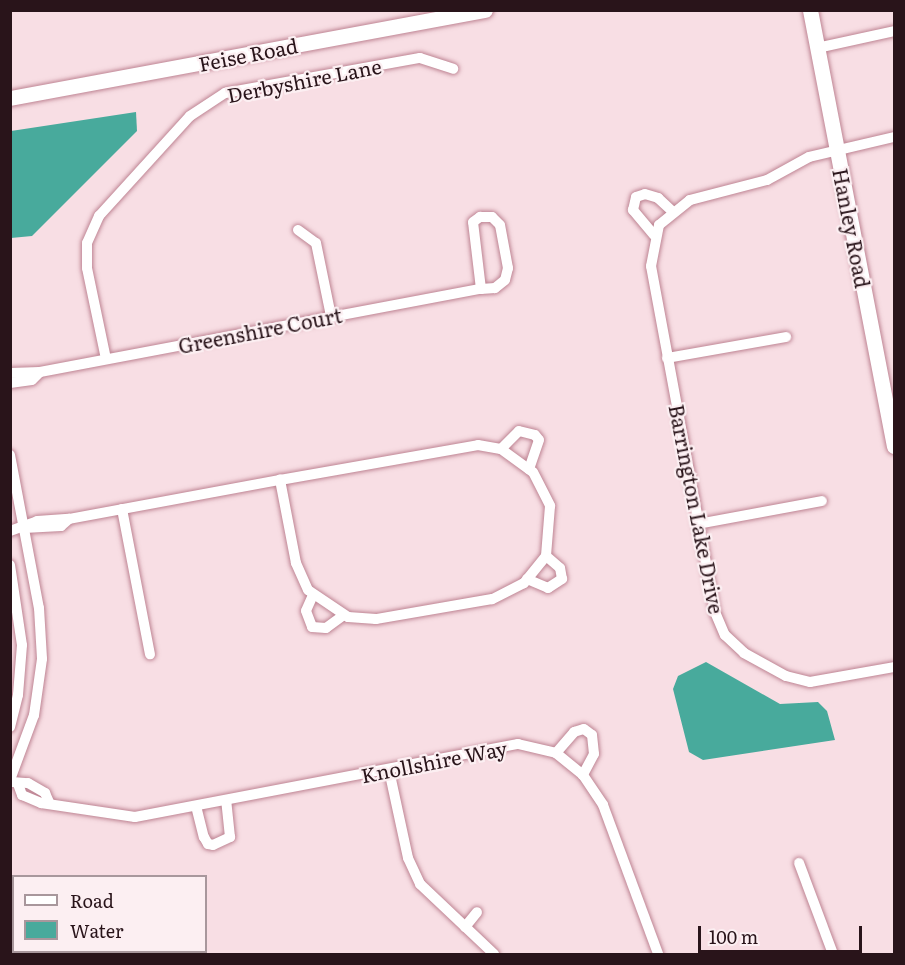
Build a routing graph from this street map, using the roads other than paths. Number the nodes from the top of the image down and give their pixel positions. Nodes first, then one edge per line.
1 (485, 10) edge
2 (810, 10) edge
3 (894, 32) edge
4 (817, 48) junction
5 (453, 69) dead end
6 (10, 98) edge
7 (894, 137) edge
8 (836, 149) junction
9 (672, 211) junction
10 (298, 230) dead end
11 (654, 235) junction
12 (481, 289) junction
13 (332, 316) junction
14 (786, 337) dead end
15 (667, 358) junction
16 (106, 359) junction
17 (40, 372) junction
18 (10, 373) edge
19 (10, 383) edge
20 (894, 446) edge
21 (501, 449) junction
22 (10, 455) edge
23 (529, 469) junction
24 (280, 480) junction
25 (822, 501) dead end
26 (122, 509) junction
27 (698, 524) junction
28 (24, 528) junction
29 (10, 531) edge
30 (546, 556) junction
31 (10, 565) edge
32 (527, 579) junction
33 (313, 595) junction
34 (344, 615) junction
35 (150, 654) dead end
36 (894, 667) edge
37 (10, 727) edge
38 (556, 753) junction
39 (389, 770) junction
40 (583, 775) junction
41 (13, 782) edge
42 (226, 800) junction
43 (196, 806) junction
44 (799, 863) dead end
45 (477, 912) dead end
46 (465, 927) junction
47 (494, 954) edge
48 (658, 954) edge
49 (833, 954) edge

1 - 6 street, Feise Road
2 - 4 street, Hanley Road
3 - 4 street
4 - 8 street, Hanley Road
5 - 16 street, Derbyshire Lane
7 - 8 street
8 - 9 street
8 - 20 street, Hanley Road
9 - 11 street
9 - 11 street
10 - 13 street
11 - 15 street, Barrington Lake Drive
12 - 12 street, Greenshire Court
12 - 13 street, Greenshire Court
13 - 16 street, Greenshire Court
14 - 15 street
15 - 27 street, Barrington Lake Drive
16 - 17 street, Greenshire Court
17 - 18 street, Greenshire Court
17 - 19 street, Greenshire Court
21 - 23 street
21 - 23 street
21 - 24 street
22 - 28 street
23 - 30 street
24 - 26 street
24 - 33 street
25 - 27 street
26 - 28 street
26 - 35 street
27 - 36 street, Barrington Lake Drive
28 - 29 street
28 - 41 street
30 - 32 street
30 - 32 street
31 - 37 street
32 - 34 street
33 - 34 street
33 - 34 street
38 - 39 street, Knollshire Way
38 - 40 street, Knollshire Way
38 - 40 street
39 - 42 street, Knollshire Way
39 - 46 street
40 - 48 street, Knollshire Way
41 - 43 street, Knollshire Way
42 - 43 street, Knollshire Way
42 - 43 street
44 - 49 street
45 - 46 street
46 - 47 street

